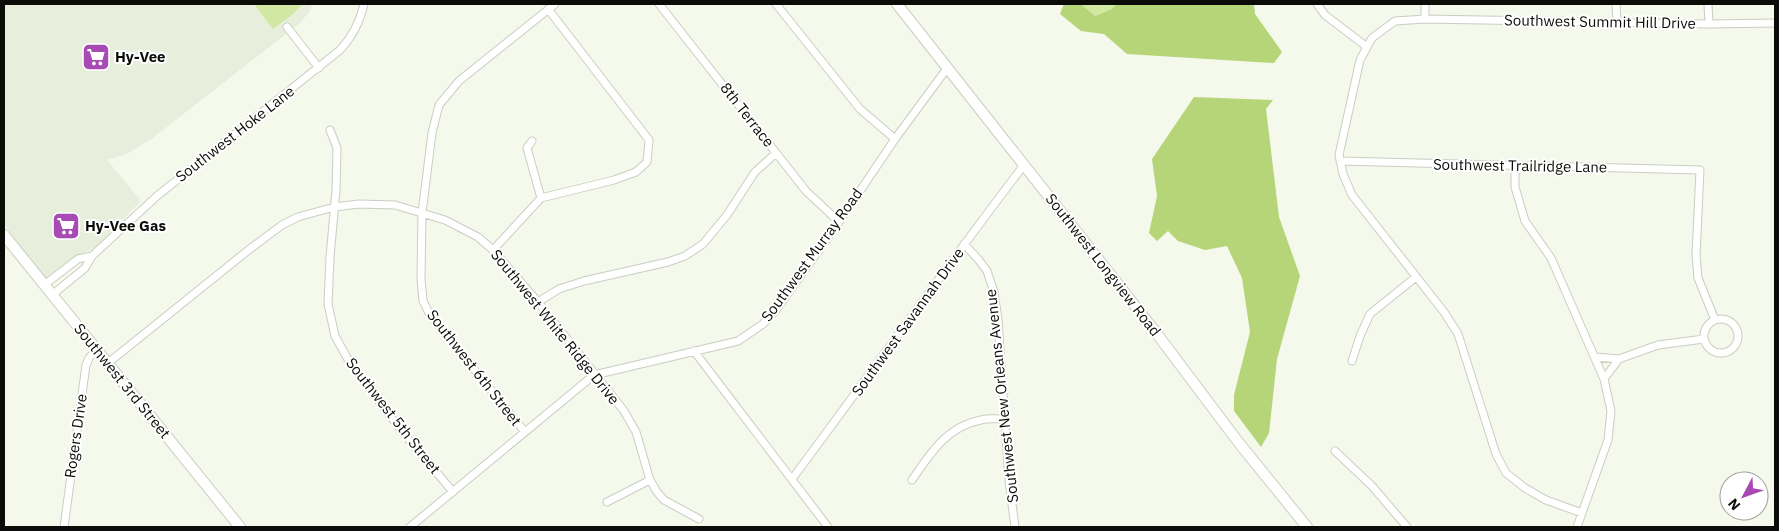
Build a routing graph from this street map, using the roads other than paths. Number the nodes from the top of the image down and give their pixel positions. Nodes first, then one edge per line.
1 (364, 4) edge
2 (555, 4) edge
3 (659, 4) edge
4 (776, 4) edge
5 (896, 4) edge
6 (1317, 4) edge
7 (1425, 4) edge
8 (1616, 4) edge
9 (1708, 4) edge
10 (548, 9) junction
11 (1425, 18) junction
12 (1618, 22) junction
13 (1775, 23) edge
14 (1709, 24) junction
15 (286, 27) dead end
16 (1367, 47) junction
17 (948, 67) junction
18 (319, 68) junction
19 (330, 130) dead end
20 (895, 139) junction
21 (532, 141) dead end
22 (776, 152) junction
23 (1340, 161) junction
24 (1024, 164) junction
25 (1515, 166) junction
26 (541, 198) junction
27 (334, 208) junction
28 (422, 213) junction
29 (838, 222) junction
30 (5, 241) edge
31 (964, 244) junction
32 (493, 250) junction
33 (92, 256) junction
34 (1416, 277) junction
35 (44, 285) junction
36 (52, 295) junction
37 (538, 302) junction
38 (1715, 320) junction
39 (1704, 338) junction
40 (97, 349) junction
41 (694, 351) junction
42 (1594, 357) junction
43 (1619, 359) junction
44 (1352, 361) dead end
45 (108, 363) junction
46 (594, 375) junction
47 (1604, 379) junction
48 (1004, 419) junction
49 (525, 432) junction
50 (1335, 451) dead end
51 (792, 479) junction
52 (650, 480) junction
53 (912, 480) dead end
54 (453, 492) junction
55 (607, 502) dead end
56 (1582, 513) junction
57 (699, 519) dead end
58 (64, 527) edge
59 (240, 527) edge
60 (410, 527) edge
61 (828, 527) edge
62 (1014, 527) edge
63 (1307, 527) edge
64 (1408, 527) edge
65 (1577, 527) edge

1 - 18 street, Southwest Hoke Lane
2 - 10 street, Southwest 6th Street
3 - 22 street, 8th Terrace
4 - 20 street
5 - 17 street, Southwest Longview Road
6 - 16 street
7 - 11 street
8 - 12 street
9 - 14 street
10 - 26 street
10 - 28 street, Southwest 6th Street
11 - 12 street, Southwest Summit Hill Drive
11 - 16 street, Southwest Summit Hill Drive
12 - 14 street, Southwest Summit Hill Drive
13 - 14 street, Southwest Summit Hill Drive
15 - 18 street
16 - 23 street
17 - 20 street, Southwest Murray Road
17 - 24 street, Southwest Longview Road
18 - 33 street, Southwest Hoke Lane
19 - 27 street, Southwest 5th Street
20 - 29 street, Southwest Murray Road
21 - 26 street
22 - 29 street, 8th Terrace
22 - 37 street
23 - 25 street, Southwest Trailridge Lane
23 - 34 street
24 - 31 street, Southwest Savannah Drive
24 - 63 street, Southwest Longview Road
25 - 38 street, Southwest Trailridge Lane
25 - 42 street
26 - 32 street
27 - 28 street, Southwest White Ridge Drive
27 - 45 street, Southwest White Ridge Drive
27 - 54 street, Southwest 5th Street
28 - 32 street, Southwest White Ridge Drive
28 - 49 street, Southwest 6th Street
29 - 41 street, Southwest Murray Road
30 - 35 street, Southwest 3rd Street
31 - 48 street, Southwest New Orleans Avenue
31 - 51 street, Southwest Savannah Drive
32 - 37 street, Southwest White Ridge Drive
33 - 35 street, Southwest Hoke Lane
33 - 36 street, Southwest Hoke Lane
34 - 44 street
34 - 56 street
35 - 36 street, Southwest 3rd Street
36 - 40 street, Southwest 3rd Street
37 - 46 street, Southwest White Ridge Drive
38 - 39 street
38 - 39 street
39 - 43 street
40 - 45 street, Southwest 3rd Street
40 - 58 street, Rogers Drive
41 - 46 street, Southwest Murray Road
41 - 51 street
42 - 43 street
42 - 47 street
43 - 47 street
45 - 59 street, Southwest 3rd Street
46 - 49 street, Southwest Murray Road
46 - 52 street, Southwest White Ridge Drive
47 - 56 street
48 - 53 street
48 - 62 street, Southwest New Orleans Avenue
49 - 54 street, Southwest Murray Road
50 - 64 street
51 - 61 street
52 - 55 street
52 - 57 street, Southwest White Ridge Drive
54 - 60 street, Southwest Murray Road
56 - 65 street

